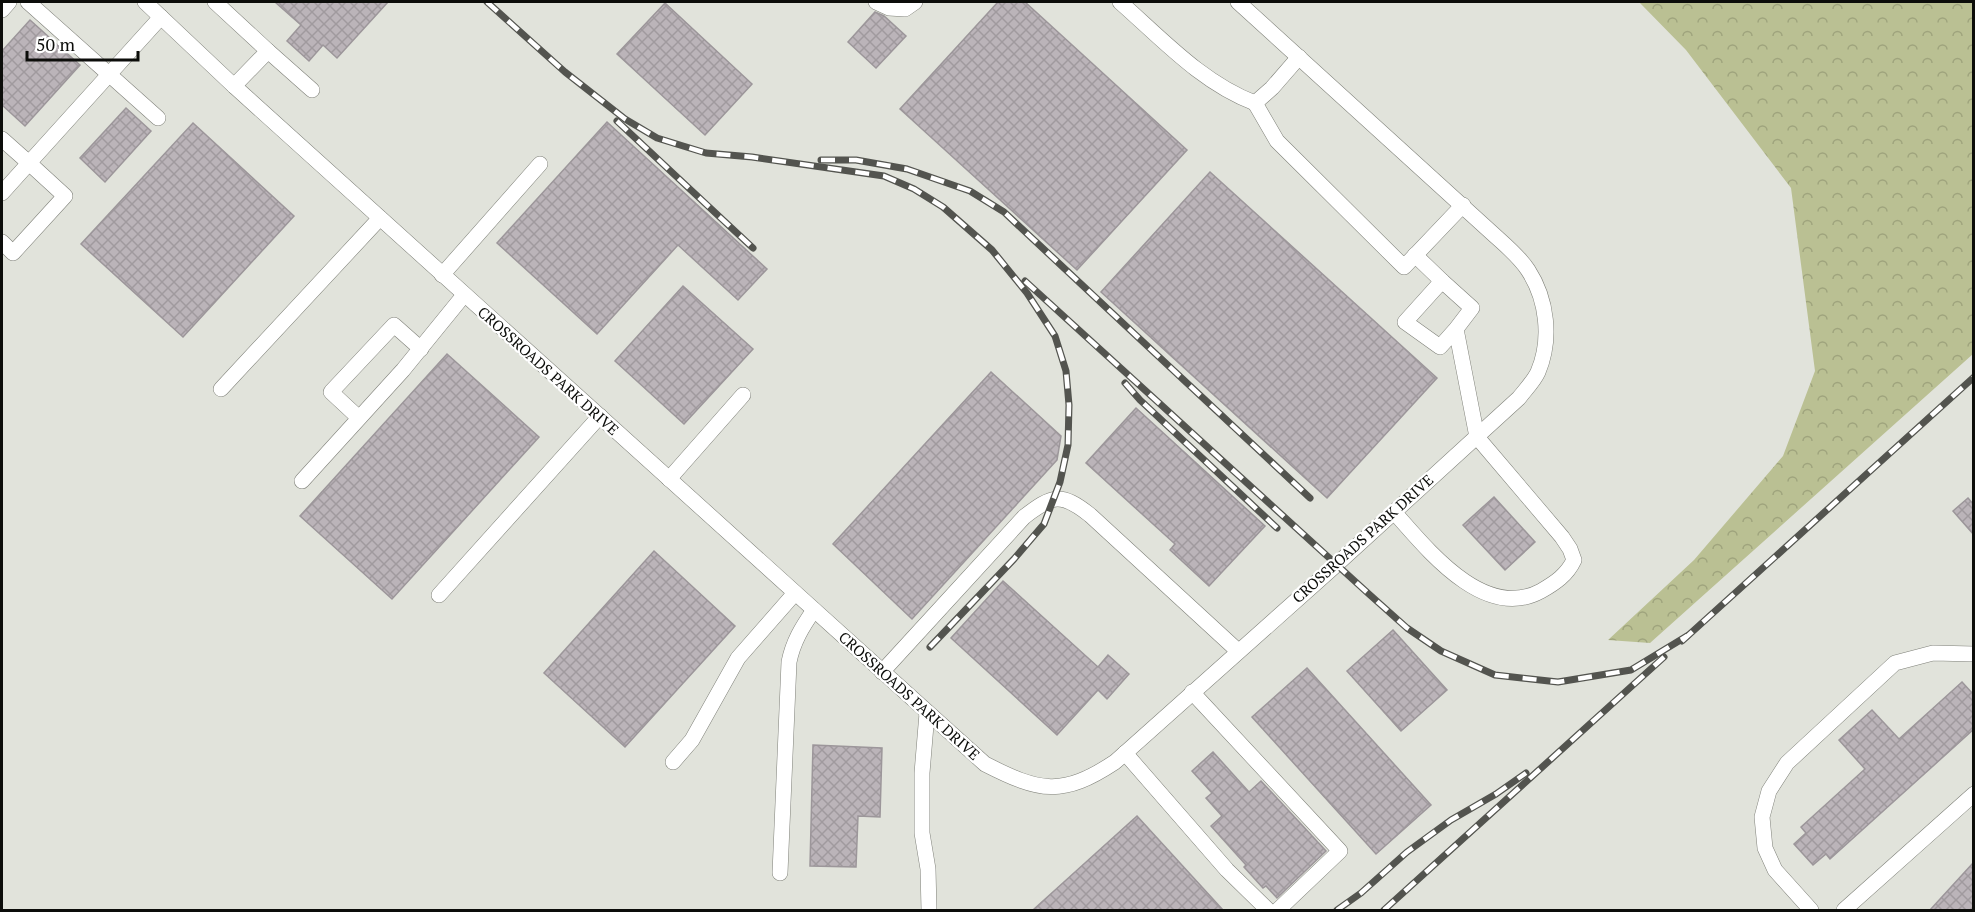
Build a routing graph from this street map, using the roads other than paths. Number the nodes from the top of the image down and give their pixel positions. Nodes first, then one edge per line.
1 (9, 2) edge
2 (28, 2) edge
3 (145, 2) edge
4 (215, 2) edge
5 (876, 2) edge
6 (915, 2) edge
7 (1120, 2) edge
8 (1238, 2) edge
9 (2, 10) edge
10 (161, 17) junction
11 (268, 51) junction
12 (1299, 57) junction
13 (110, 74) junction
14 (234, 86) junction
15 (312, 90) dead end
16 (1255, 103) junction
17 (158, 118) dead end
18 (2, 139) edge
19 (29, 163) junction
20 (540, 164) dead end
21 (2, 193) edge
22 (1462, 206) junction
23 (380, 218) junction
24 (2, 242) edge
25 (1415, 255) junction
26 (442, 275) junction
27 (1442, 281) junction
28 (464, 295) junction
29 (1456, 328) junction
30 (421, 349) junction
31 (221, 389) dead end
32 (744, 395) dead end
33 (600, 416) junction
34 (359, 418) junction
35 (1477, 437) junction
36 (669, 479) junction
37 (302, 481) dead end
38 (1394, 512) junction
39 (795, 593) junction
40 (439, 595) dead end
41 (814, 610) junction
42 (1238, 651) junction
43 (1974, 654) edge
44 (882, 672) junction
45 (1192, 692) junction
46 (927, 713) junction
47 (1125, 753) junction
48 (673, 762) dead end
49 (1974, 794) edge
50 (780, 873) dead end
51 (929, 910) edge
52 (1268, 910) edge
53 (1278, 910) edge
54 (1811, 910) edge
55 (1844, 910) edge

1 - 9 street
2 - 13 street
3 - 10 street, CROSSROADS PARK DRIVE
4 - 11 street
5 - 6 street
7 - 16 street
8 - 12 street, CROSSROADS PARK DRIVE
10 - 13 street
10 - 14 street, CROSSROADS PARK DRIVE
11 - 14 street
11 - 15 street
12 - 16 street
12 - 22 street, CROSSROADS PARK DRIVE
13 - 17 street
13 - 19 street
14 - 23 street, CROSSROADS PARK DRIVE
16 - 25 street
18 - 19 street
19 - 21 street
19 - 24 street
20 - 26 street
22 - 25 street
22 - 35 street, CROSSROADS PARK DRIVE
23 - 26 street, CROSSROADS PARK DRIVE
23 - 31 street
25 - 27 street
26 - 28 street, CROSSROADS PARK DRIVE
27 - 29 street
27 - 29 street
28 - 30 street
28 - 33 street, CROSSROADS PARK DRIVE
29 - 35 street
30 - 34 street
30 - 34 street
32 - 36 street
33 - 36 street, CROSSROADS PARK DRIVE
33 - 40 street
34 - 37 street
35 - 38 street, CROSSROADS PARK DRIVE
35 - 38 street
36 - 39 street, CROSSROADS PARK DRIVE
38 - 42 street, CROSSROADS PARK DRIVE
39 - 41 street, CROSSROADS PARK DRIVE
39 - 48 street
41 - 44 street, CROSSROADS PARK DRIVE
41 - 50 street
42 - 44 street
42 - 45 street, CROSSROADS PARK DRIVE
43 - 54 street
44 - 46 street, CROSSROADS PARK DRIVE
45 - 47 street, CROSSROADS PARK DRIVE
45 - 53 street
46 - 47 street, CROSSROADS PARK DRIVE
46 - 51 street
47 - 52 street
49 - 55 street

